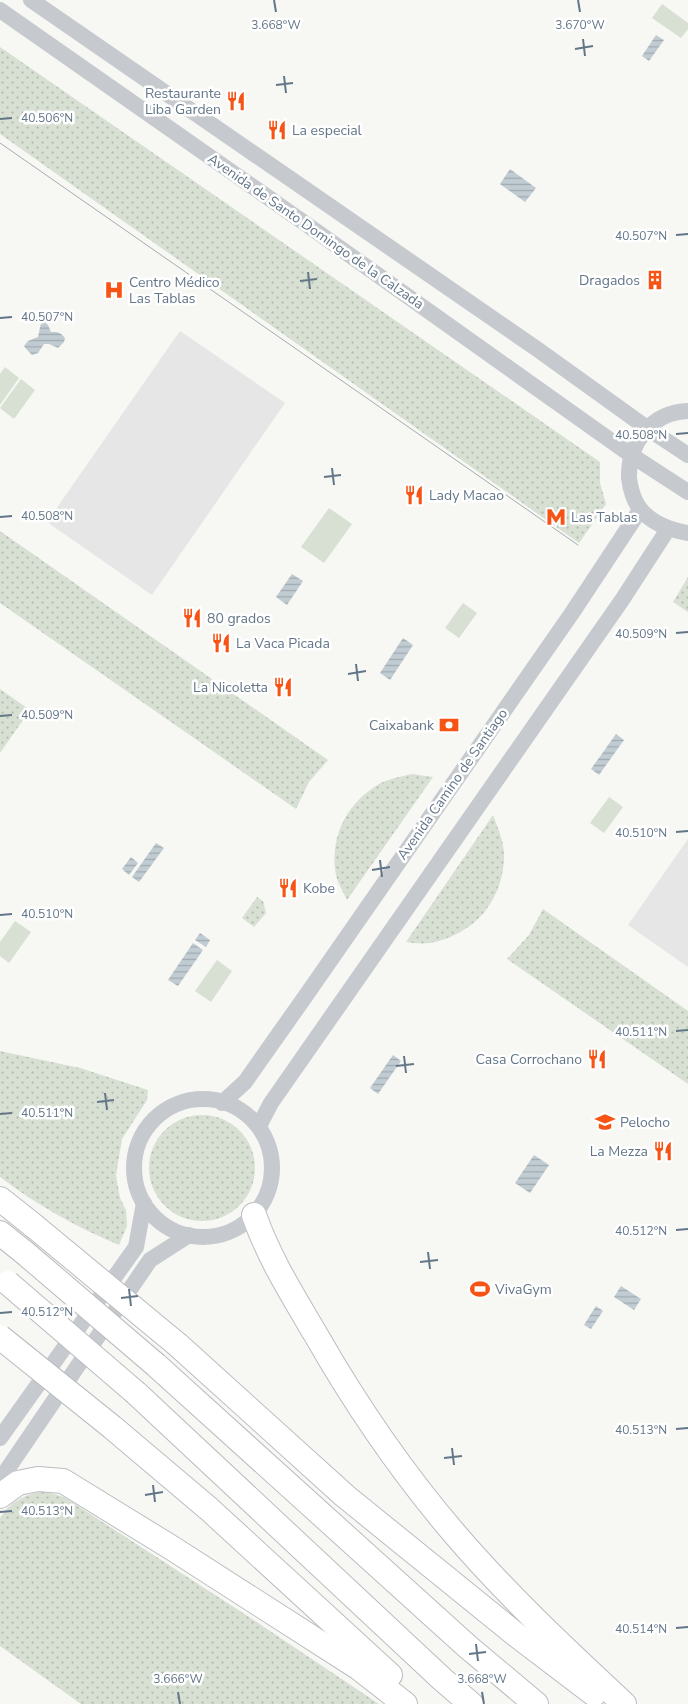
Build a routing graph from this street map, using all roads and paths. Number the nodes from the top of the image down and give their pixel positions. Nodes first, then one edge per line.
1 (31, 0) edge
2 (0, 10) edge
3 (688, 411) edge
4 (647, 428) junction
5 (688, 454) edge
6 (631, 455) junction
7 (688, 492) edge
8 (640, 510) junction
9 (668, 529) junction
10 (688, 533) edge
11 (222, 1103) junction
12 (259, 1126) junction
13 (0, 1199) edge
14 (144, 1203) junction
15 (254, 1214) junction
16 (0, 1233) edge
17 (189, 1236) junction
18 (3, 1285) edge
19 (0, 1338) edge
20 (0, 1438) edge
21 (0, 1480) edge
22 (0, 1496) edge
23 (405, 1704) edge
24 (421, 1704) edge
25 (471, 1704) edge
26 (536, 1704) edge
27 (607, 1704) edge
28 (624, 1704) edge

1 - 4 street, Avenida de Santo Domingo de la Calzada
2 - 6 street, Avenida de Santo Domingo de la Calzada
3 - 4 street
4 - 5 street, Avenida de Santo Domingo de la Calzada
4 - 6 street
6 - 7 street, Avenida de Santo Domingo de la Calzada
6 - 8 street
8 - 9 street
8 - 11 street, Avenida Camino de Santiago
9 - 10 street
9 - 12 street
11 - 12 street
11 - 14 street
12 - 15 street
13 - 27 highway, bridge
14 - 17 street
14 - 20 street
15 - 17 street
15 - 28 highway
16 - 26 highway, bridge
17 - 21 street
18 - 25 highway, bridge
19 - 24 highway, bridge
22 - 23 highway

